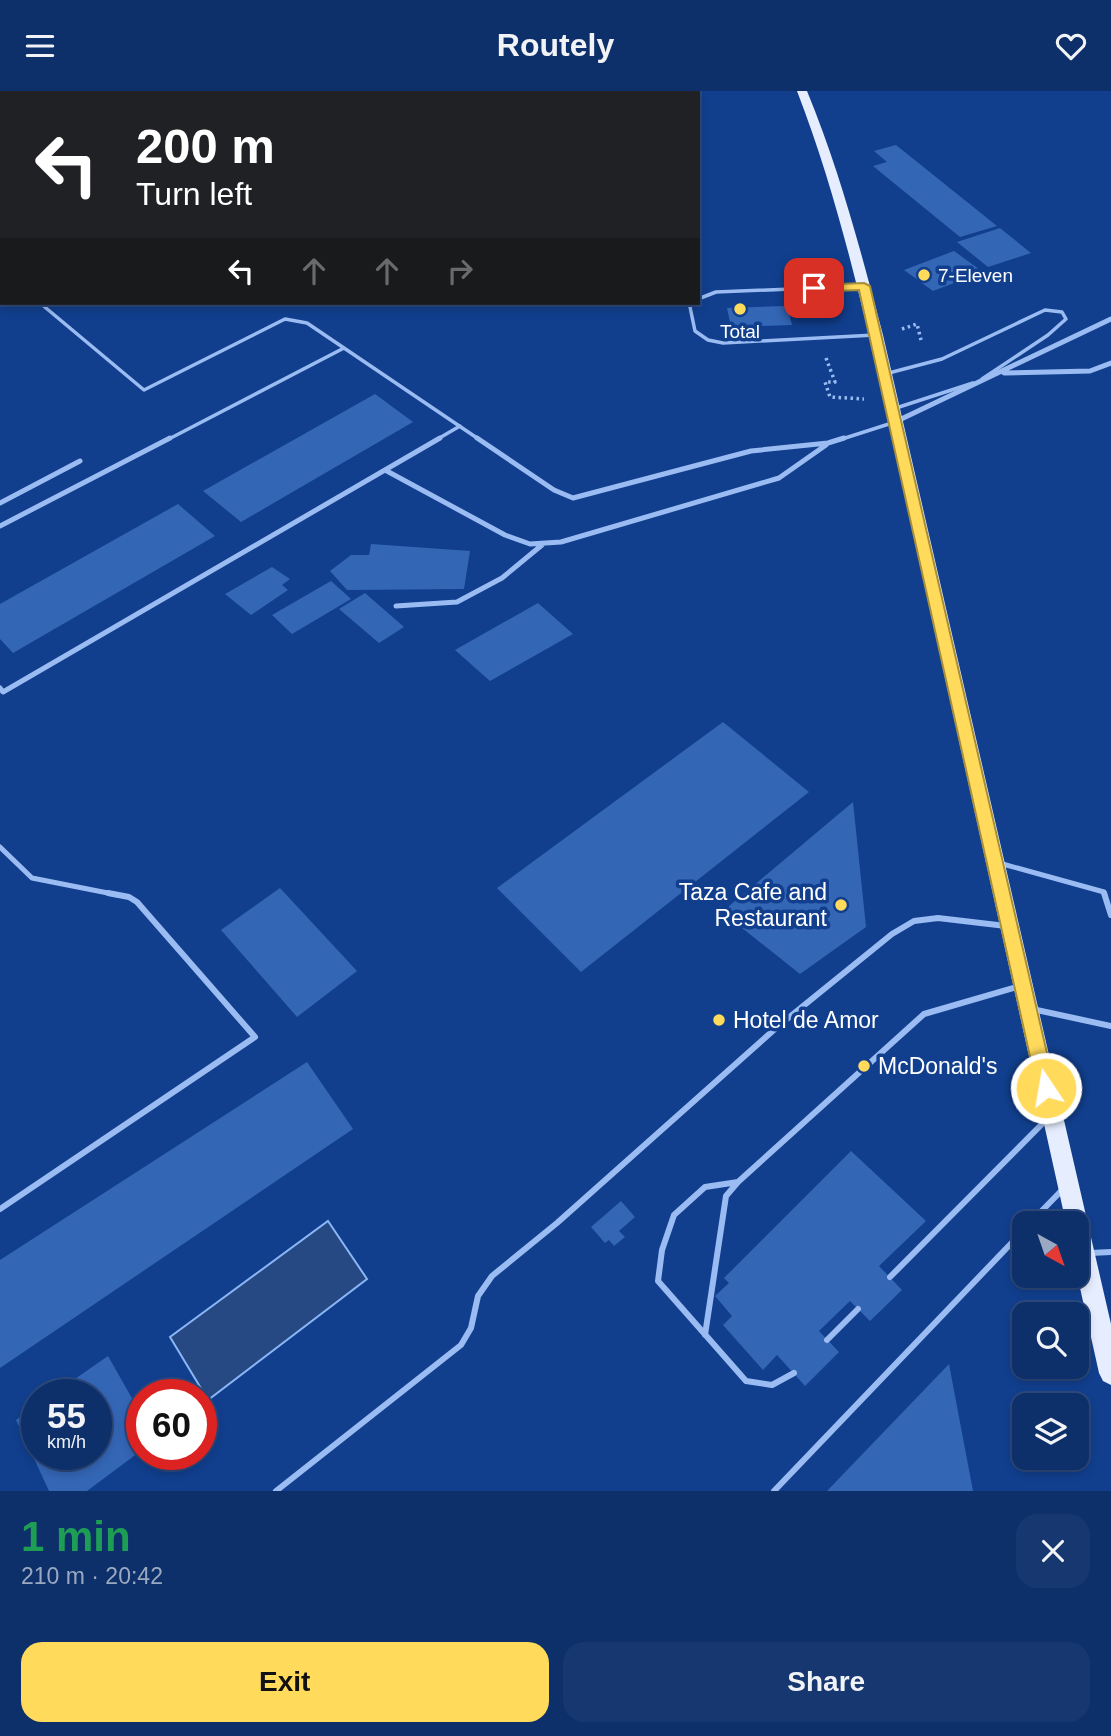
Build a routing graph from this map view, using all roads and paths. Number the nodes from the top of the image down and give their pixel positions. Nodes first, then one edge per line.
1 (802, 91) edge
2 (864, 286) junction
3 (700, 298) edge
4 (42, 305) edge
5 (692, 305) edge
6 (1111, 319) edge
7 (917, 324) dead end
8 (876, 335) junction
9 (929, 339) dead end
10 (344, 348) junction
11 (826, 357) dead end
12 (1111, 363) edge
13 (999, 373) junction
14 (885, 374) junction
15 (830, 397) dead end
16 (894, 415) junction
17 (460, 426) junction
18 (828, 443) junction
19 (80, 461) dead end
20 (385, 470) junction
21 (0, 503) edge
22 (0, 526) edge
23 (542, 545) junction
24 (396, 606) dead end
25 (1, 691) edge
26 (0, 847) edge
27 (993, 861) junction
28 (1111, 915) edge
29 (1009, 926) junction
30 (1023, 985) junction
31 (1029, 1009) junction
32 (1111, 1026) edge
33 (1052, 1114) junction
34 (738, 1182) junction
35 (1068, 1184) junction
36 (0, 1209) edge
37 (1042, 1211) edge
38 (1074, 1211) edge
39 (1012, 1243) edge
40 (1111, 1252) edge
41 (1089, 1253) edge
42 (1089, 1275) edge
43 (890, 1277) dead end
44 (858, 1309) dead end
45 (705, 1335) junction
46 (827, 1340) dead end
47 (794, 1373) dead end
48 (1111, 1373) edge
49 (276, 1491) edge
50 (774, 1491) edge

1 - 2 main road
2 - 3 lane
2 - 8 main road
4 - 10 lane
5 - 8 lane
6 - 13 street
7 - 9 path
8 - 14 main road
10 - 17 lane
10 - 22 lane
11 - 15 path
12 - 13 street
13 - 16 street
14 - 16 main road
14 - 16 lane
16 - 18 lane
16 - 27 main road
17 - 18 lane
17 - 20 lane
18 - 23 lane
19 - 21 lane
20 - 23 lane
20 - 25 lane
23 - 24 lane
26 - 36 lane
27 - 28 lane
27 - 29 main road
29 - 30 main road
29 - 49 lane
30 - 31 main road
30 - 34 lane
31 - 32 lane
31 - 33 main road
33 - 35 main road
33 - 43 lane
34 - 45 lane
34 - 45 lane
35 - 37 lane
35 - 38 main road
39 - 50 lane
40 - 41 lane
42 - 48 main road
44 - 46 lane
45 - 47 lane

